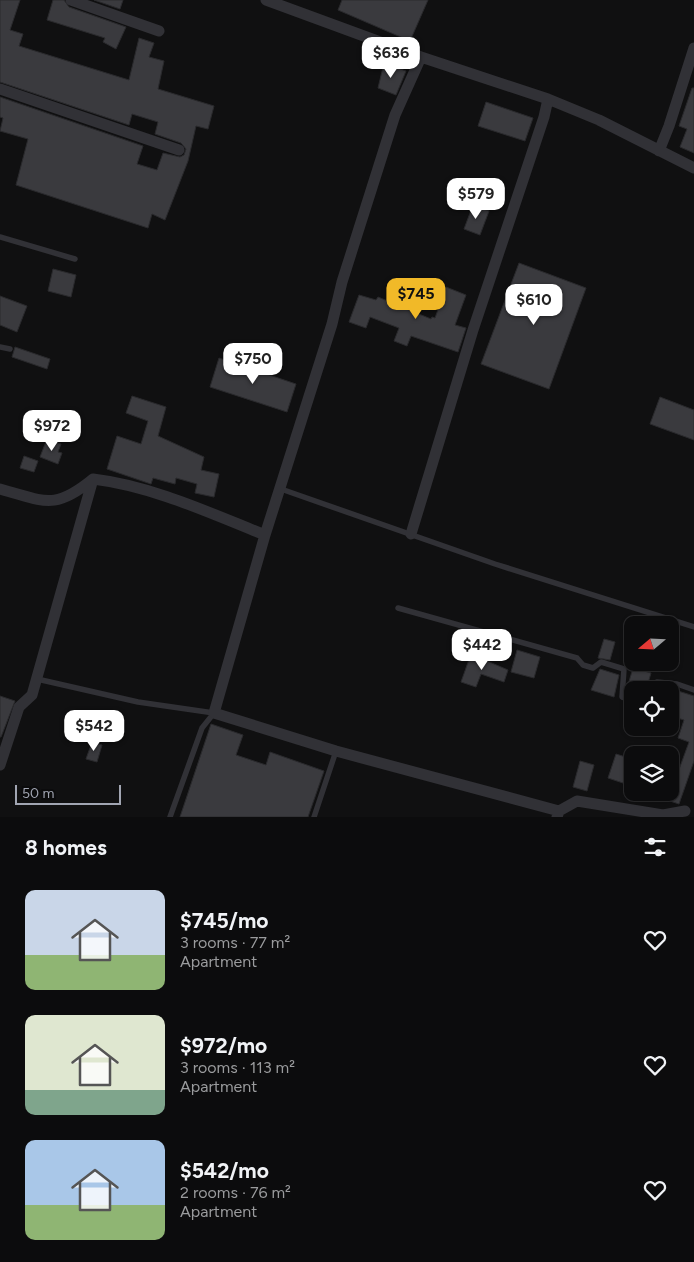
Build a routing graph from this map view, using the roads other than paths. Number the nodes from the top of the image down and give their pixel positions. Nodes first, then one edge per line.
1 (71, 0) edge
2 (266, 0) edge
3 (159, 30) dead end
4 (694, 48) edge
5 (421, 57) junction
6 (0, 89) edge
7 (548, 99) junction
8 (178, 150) dead end
9 (659, 151) junction
10 (694, 168) edge
11 (0, 237) edge
12 (75, 258) dead end
13 (0, 347) edge
14 (10, 349) dead end
15 (93, 479) junction
16 (0, 489) edge
17 (281, 489) junction
18 (411, 534) junction
19 (266, 535) junction
20 (398, 608) dead end
21 (694, 627) edge
22 (37, 679) junction
23 (679, 685) edge
24 (694, 690) edge
25 (624, 698) edge
26 (214, 713) junction
27 (336, 751) junction
28 (0, 765) edge
29 (685, 812) dead end
30 (558, 814) edge
31 (170, 817) edge
32 (314, 817) edge

1 - 3 street
2 - 5 street
4 - 9 street
5 - 7 street
5 - 17 street
6 - 8 street
7 - 9 street
7 - 18 street
9 - 10 street
11 - 12 lane
13 - 14 lane
15 - 16 street
15 - 19 street
15 - 22 street
17 - 18 lane
17 - 19 street
18 - 21 lane
19 - 26 street
20 - 25 lane
22 - 26 lane
22 - 28 street
23 - 24 lane
26 - 27 street
26 - 31 lane
27 - 30 street
27 - 32 lane
29 - 30 street

